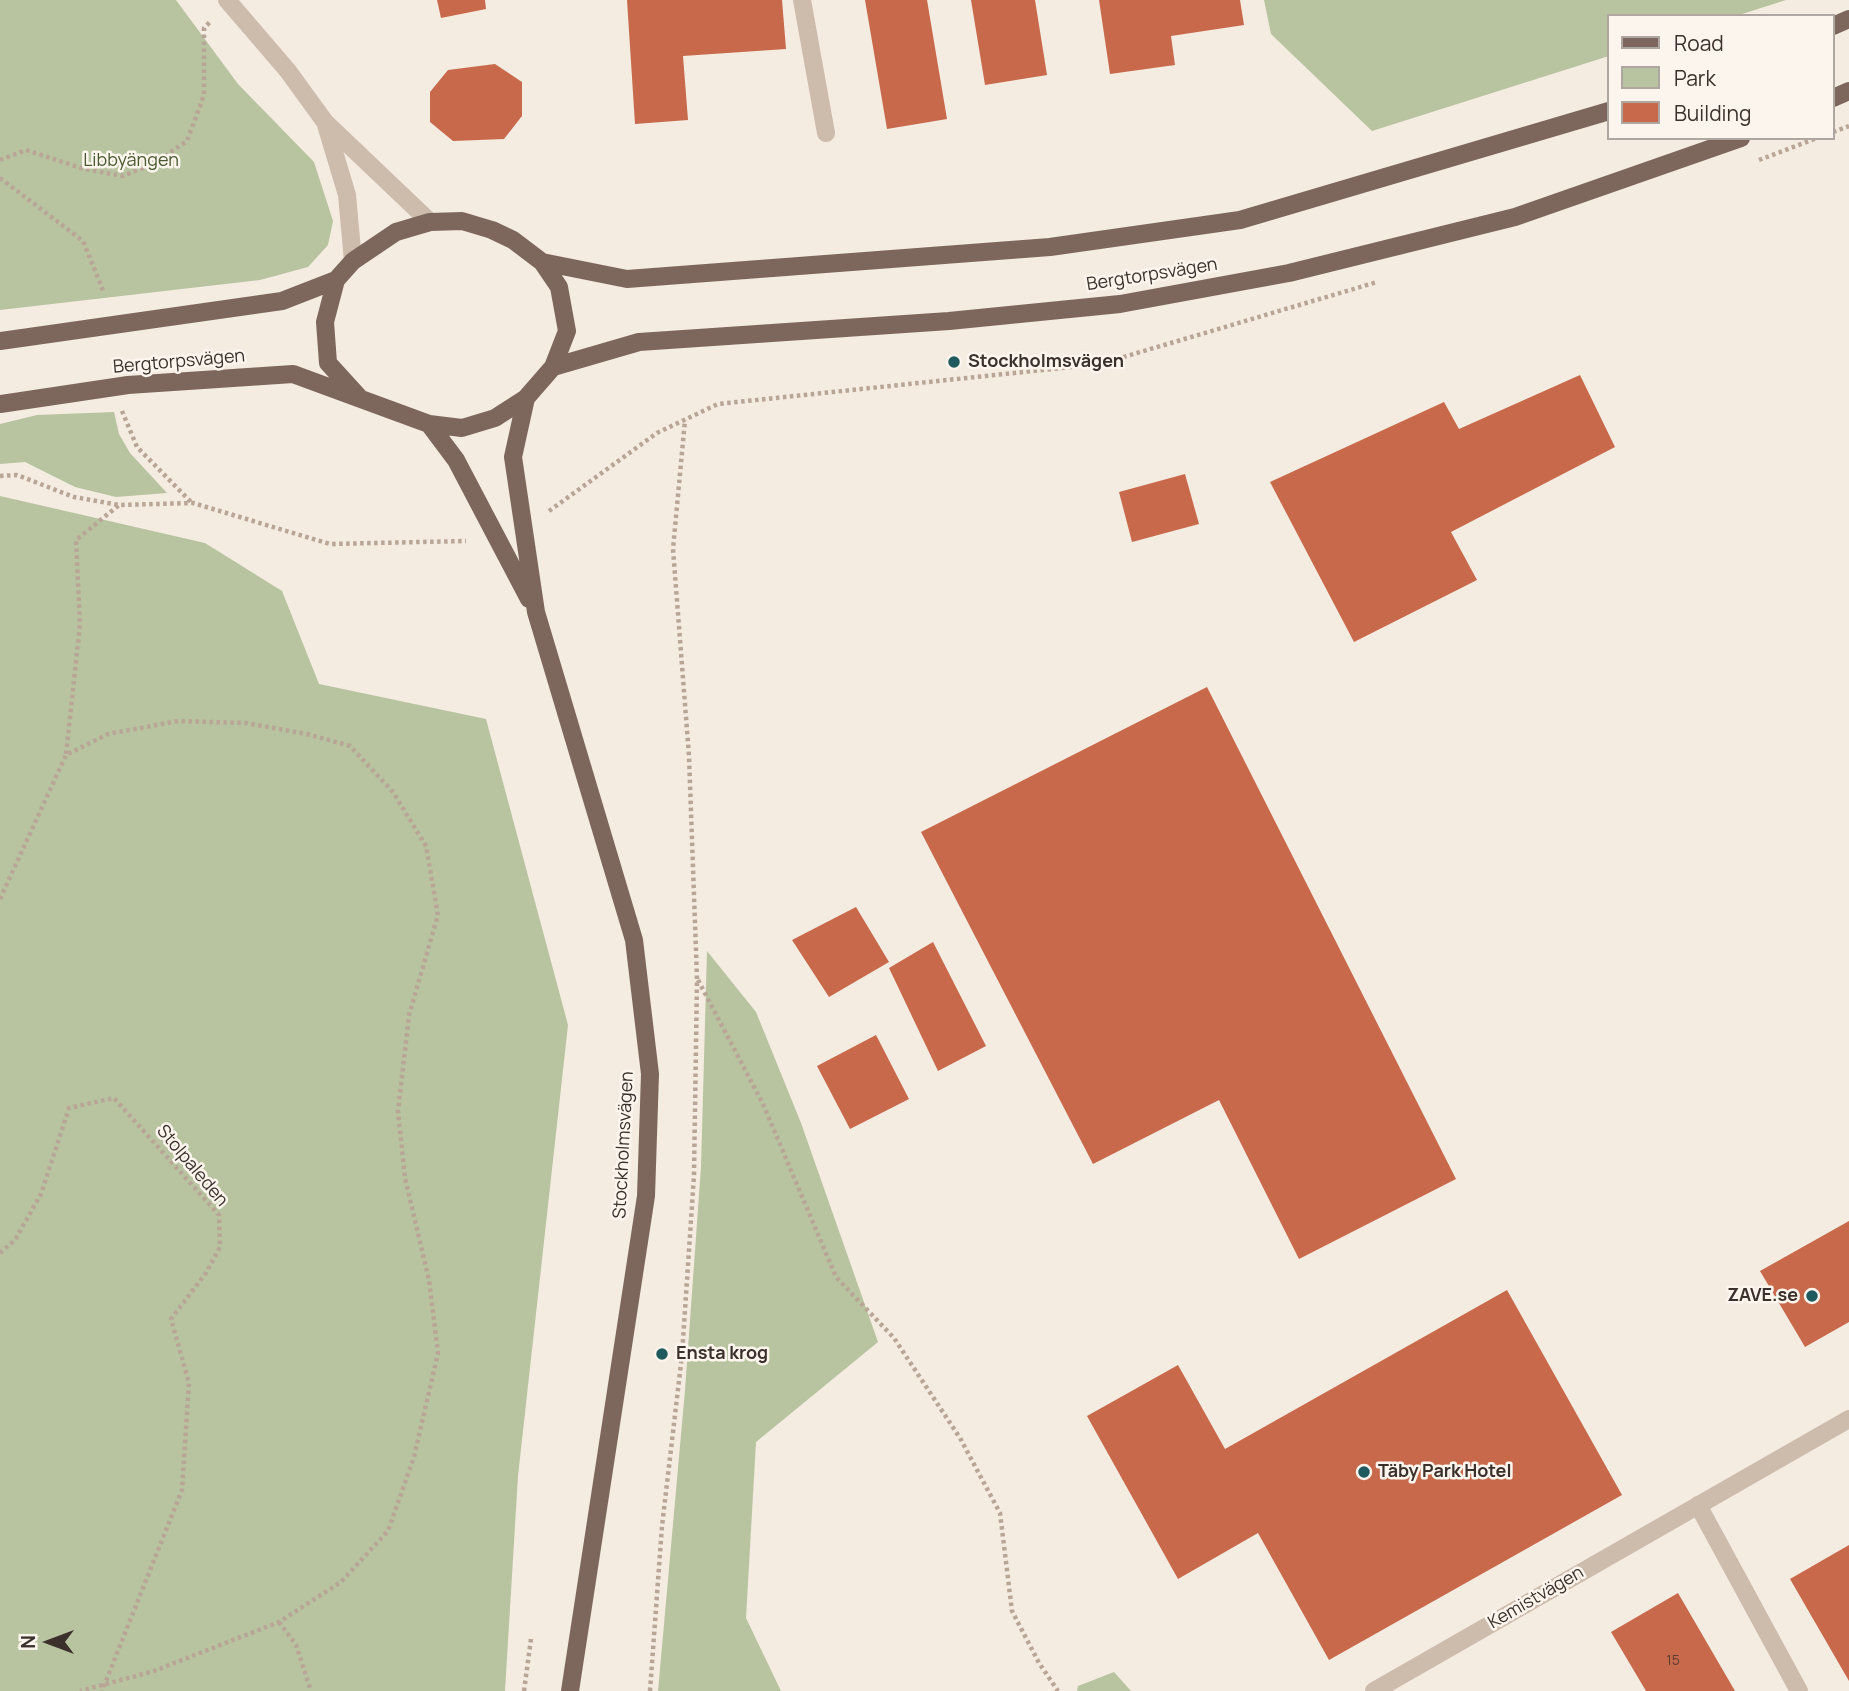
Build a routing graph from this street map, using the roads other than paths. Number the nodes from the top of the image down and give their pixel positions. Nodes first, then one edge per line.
1 (802, 0) edge
2 (228, 1) edge
3 (1608, 111) edge
4 (325, 122) junction
5 (826, 134) dead end
6 (1735, 140) edge
7 (430, 222) junction
8 (353, 261) junction
9 (542, 262) junction
10 (336, 280) junction
11 (0, 341) edge
12 (553, 367) junction
13 (359, 397) junction
14 (526, 398) junction
15 (0, 404) edge
16 (429, 424) junction
17 (536, 612) junction
18 (1849, 1419) edge
19 (1698, 1505) junction
20 (570, 1691) edge
21 (1374, 1691) edge
22 (1799, 1691) edge

1 - 5 street
2 - 4 street
3 - 9 main road
4 - 7 street
4 - 8 street
6 - 12 main road, Bergtorpsvägen
7 - 8 main road
7 - 9 main road
8 - 10 main road
9 - 12 main road
10 - 11 main road
10 - 13 main road
12 - 14 main road
13 - 15 main road, Bergtorpsvägen
13 - 16 main road
14 - 16 main road
14 - 17 main road, Stockholmsvägen
16 - 17 main road, Stockholmsvägen
17 - 20 main road, Stockholmsvägen
18 - 19 street, Kemistvägen
19 - 21 street, Kemistvägen
19 - 22 street

